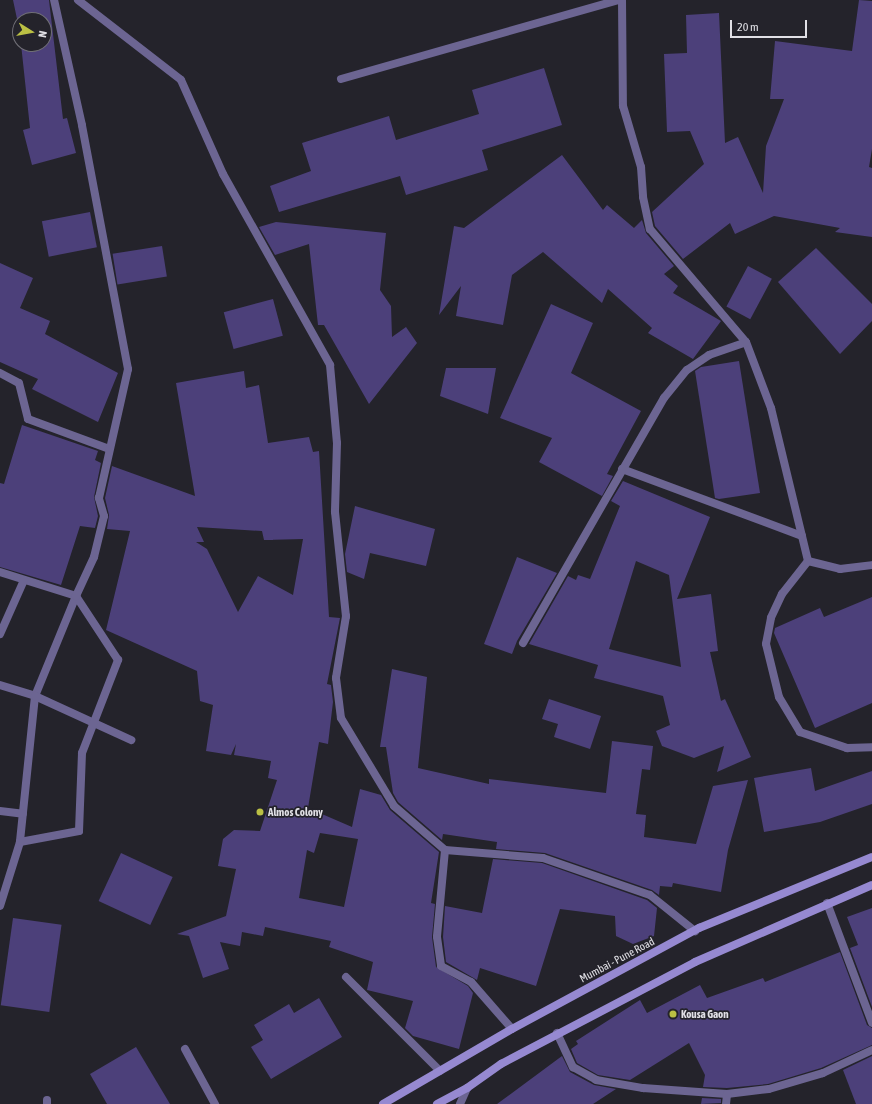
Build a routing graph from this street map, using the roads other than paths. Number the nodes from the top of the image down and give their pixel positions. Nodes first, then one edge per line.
1 (54, 0) edge
2 (78, 0) edge
3 (621, 0) edge
4 (341, 79) dead end
5 (746, 342) junction
6 (0, 374) edge
7 (109, 449) junction
8 (622, 469) junction
9 (802, 536) junction
10 (808, 561) junction
11 (872, 565) edge
12 (0, 572) edge
13 (24, 580) junction
14 (76, 596) junction
15 (0, 634) edge
16 (522, 643) dead end
17 (0, 685) edge
18 (35, 696) junction
19 (93, 722) junction
20 (132, 740) dead end
21 (872, 747) edge
22 (0, 811) edge
23 (22, 814) junction
24 (20, 842) junction
25 (445, 850) junction
26 (872, 857) edge
27 (872, 885) edge
28 (827, 904) junction
29 (0, 906) edge
30 (695, 931) junction
31 (346, 977) dead end
32 (872, 1023) edge
33 (512, 1029) junction
34 (557, 1033) junction
35 (185, 1049) dead end
36 (872, 1050) edge
37 (440, 1071) junction
38 (467, 1088) junction
39 (727, 1094) junction
40 (215, 1104) edge
41 (383, 1104) edge
42 (437, 1104) edge
43 (460, 1104) edge
44 (726, 1104) edge

1 - 7 street
2 - 25 street
3 - 4 street
3 - 5 street
5 - 8 street
5 - 9 street
6 - 7 street
7 - 14 street
8 - 9 street
8 - 16 street
9 - 10 street
10 - 11 street
10 - 21 street
12 - 13 street
13 - 14 street
13 - 15 street
14 - 18 street
14 - 19 street
17 - 18 street
18 - 19 street
18 - 23 street
19 - 20 street
19 - 24 street
22 - 23 street
23 - 24 street
24 - 29 street
25 - 30 street
25 - 33 street
26 - 30 main road, Mumbai - Pune Road
27 - 28 main road
28 - 32 street
28 - 34 main road
30 - 33 main road, Mumbai - Pune Road
31 - 37 street
33 - 37 main road, Mumbai - Pune Road
34 - 38 main road
34 - 39 street
35 - 40 street
36 - 39 street
37 - 41 main road, Mumbai - Pune Road
38 - 42 main road
38 - 43 street
39 - 44 street

